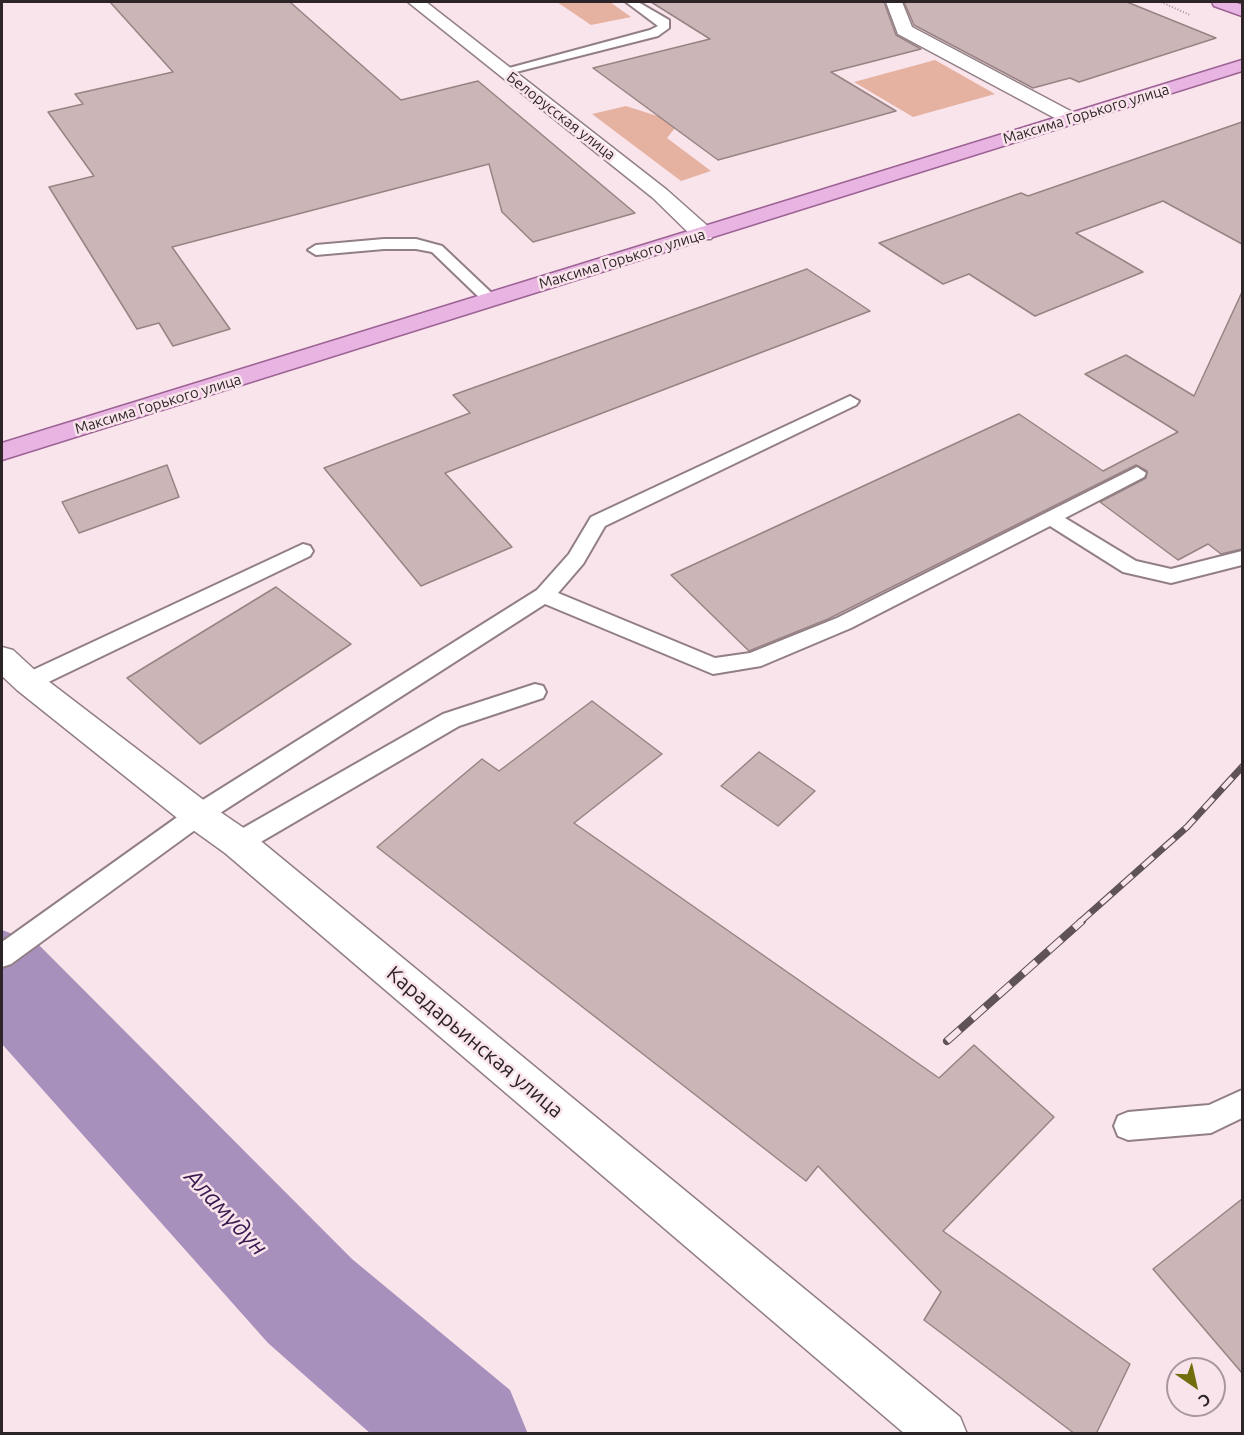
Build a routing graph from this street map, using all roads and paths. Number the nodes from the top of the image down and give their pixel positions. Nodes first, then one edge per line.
1 (416, 2) edge
2 (631, 2) edge
3 (894, 2) edge
4 (1220, 2) edge
5 (1242, 11) edge
6 (1242, 65) edge
7 (504, 71) junction
8 (1071, 119) junction
9 (703, 234) junction
10 (316, 250) dead end
11 (490, 300) junction
12 (850, 401) dead end
13 (2, 452) edge
14 (1137, 473) dead end
15 (1050, 517) junction
16 (303, 551) dead end
17 (1242, 558) edge
18 (544, 595) junction
19 (15, 670) edge
20 (535, 692) dead end
21 (198, 815) junction
22 (238, 843) junction
23 (2, 956) edge
24 (1242, 1104) edge
25 (1128, 1126) dead end
26 (943, 1434) edge

1 - 7 street, Белорусская улица
2 - 7 lane
3 - 8 street
4 - 5 main road
6 - 8 main road, Максима Горького улица
7 - 9 street, Белорусская улица
8 - 9 main road, Максима Горького улица
9 - 11 main road, Максима Горького улица
10 - 11 lane
11 - 13 main road, Максима Горького улица
12 - 18 lane
14 - 15 lane
15 - 17 lane
15 - 18 lane
16 - 19 lane
18 - 21 lane
19 - 21 street, Карадарьинская улица
20 - 22 lane
21 - 22 street, Карадарьинская улица
21 - 23 lane
22 - 26 street, Карадарьинская улица
24 - 25 lane

